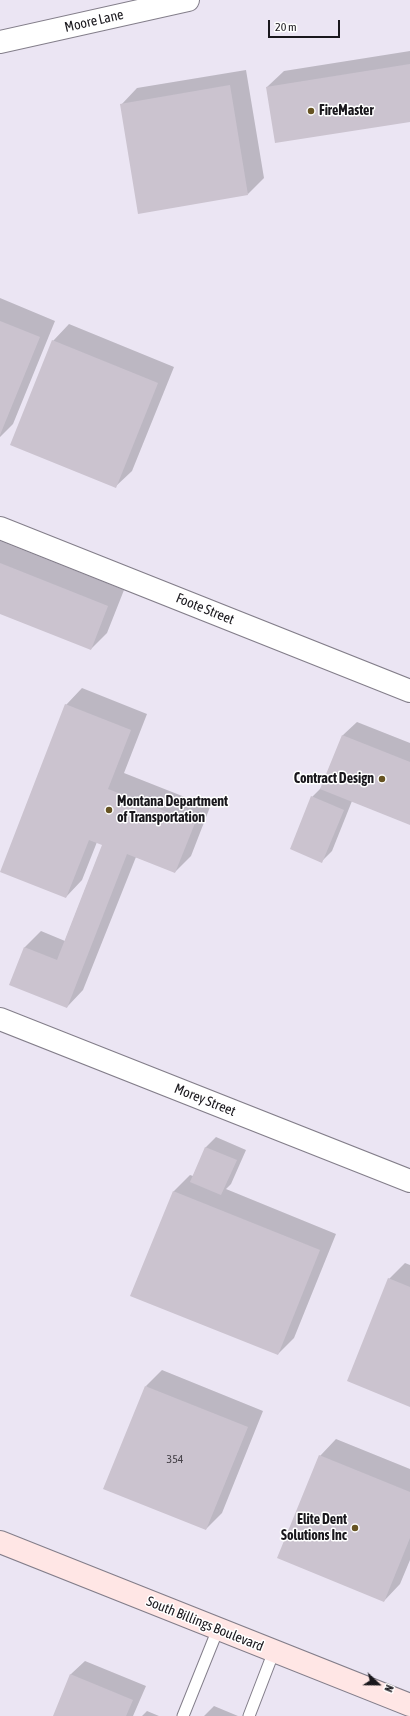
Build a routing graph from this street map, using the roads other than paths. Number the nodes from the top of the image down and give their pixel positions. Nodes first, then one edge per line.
1 (188, 0) edge
2 (0, 42) edge
3 (0, 528) edge
4 (410, 691) edge
5 (0, 1019) edge
6 (410, 1181) edge
7 (0, 1542) edge
8 (218, 1629) junction
9 (274, 1651) junction
10 (410, 1705) edge
11 (183, 1716) edge
12 (249, 1716) edge

1 - 2 street, Moore Lane
3 - 4 street, Foote Street
5 - 6 street, Morey Street
7 - 8 main road, South Billings Boulevard
8 - 9 main road, South Billings Boulevard
8 - 11 lane
9 - 10 main road, South Billings Boulevard
9 - 12 lane

